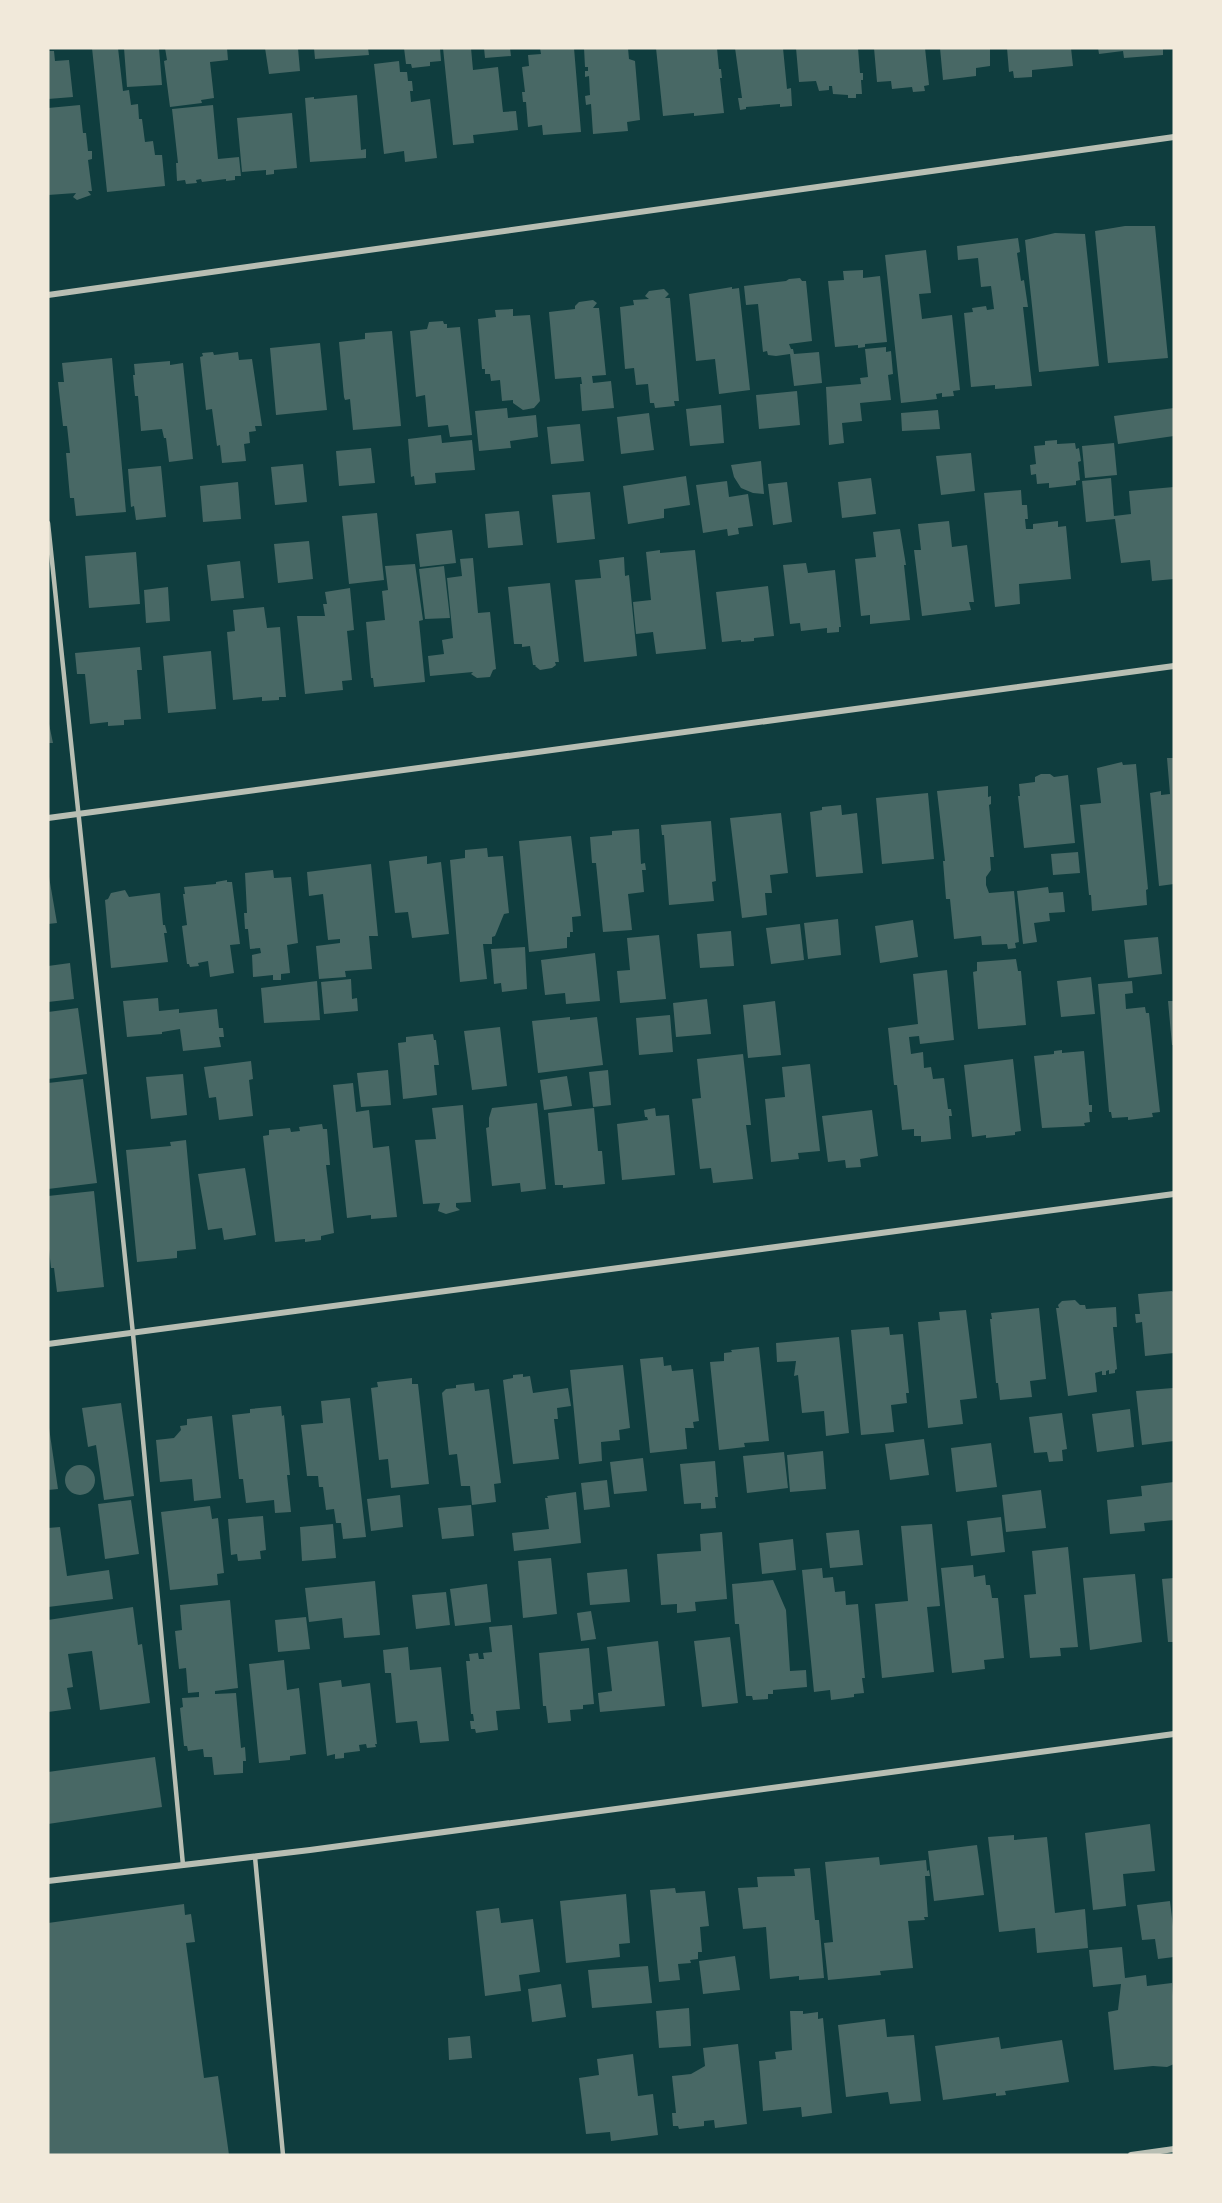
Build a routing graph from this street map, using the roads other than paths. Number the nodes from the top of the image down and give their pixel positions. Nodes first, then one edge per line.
1 (1174, 137) edge
2 (48, 295) edge
3 (48, 523) edge
4 (1174, 666) edge
5 (79, 814) junction
6 (48, 818) edge
7 (1174, 1194) edge
8 (133, 1334) junction
9 (48, 1344) edge
10 (1174, 1734) edge
11 (255, 1857) junction
12 (183, 1865) junction
13 (48, 1881) edge
14 (1174, 2149) edge
15 (283, 2155) edge
16 (1131, 2155) edge

1 - 2 street
3 - 5 lane
4 - 5 street
5 - 6 street
5 - 8 lane
7 - 8 street
8 - 9 street
8 - 12 lane
10 - 11 street
11 - 12 street
11 - 15 lane
12 - 13 street
14 - 16 street

